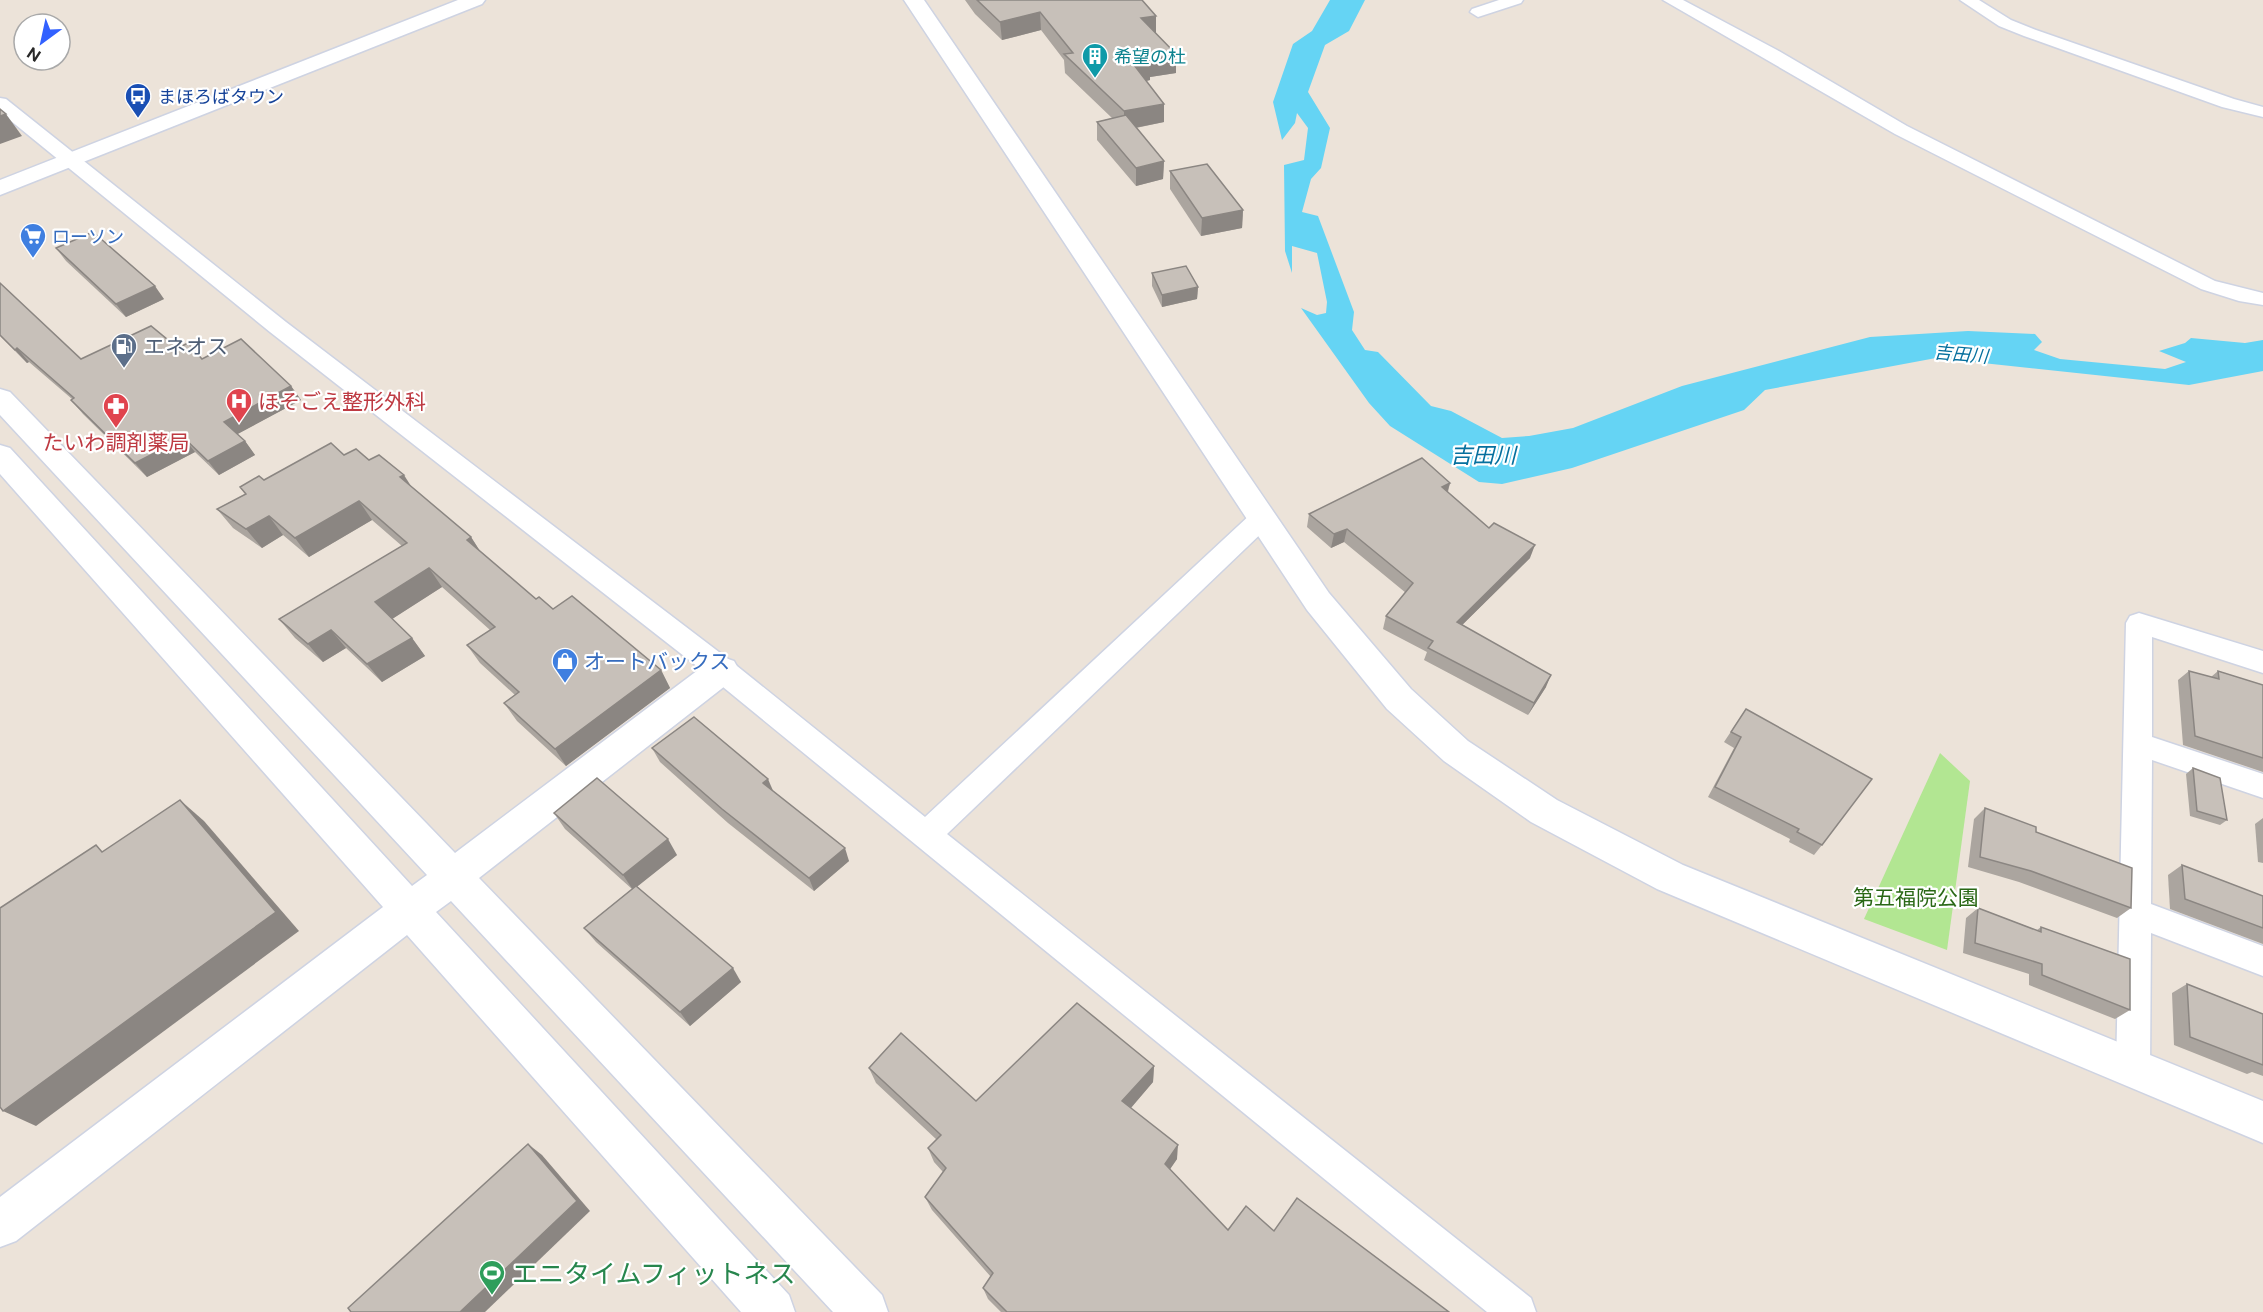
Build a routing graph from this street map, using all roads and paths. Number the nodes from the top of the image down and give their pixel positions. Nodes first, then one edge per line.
1 (475, 0) edge
2 (914, 0) edge
3 (1515, 0) edge
4 (1671, 0) edge
5 (1968, 0) edge
6 (1478, 12) dead end
7 (0, 103) edge
8 (2263, 112) edge
9 (70, 160) junction
10 (0, 188) edge
11 (2263, 299) edge
12 (0, 398) edge
13 (0, 455) edge
14 (1261, 519) junction
15 (2263, 662) edge
16 (722, 670) junction
17 (2138, 744) junction
18 (2263, 786) edge
19 (926, 836) junction
20 (454, 879) junction
21 (410, 912) junction
22 (2135, 913) junction
23 (2263, 961) edge
24 (2133, 1069) junction
25 (2263, 1122) edge
26 (0, 1225) edge
27 (772, 1312) edge
28 (865, 1312) edge
29 (1517, 1312) edge

1 - 9 street
2 - 14 street
3 - 6 street
4 - 11 street
5 - 8 street
7 - 9 street
9 - 10 street
9 - 16 street
12 - 20 street
13 - 21 street
14 - 19 street
14 - 24 street
15 - 17 street
16 - 19 street
16 - 20 street
17 - 18 street
17 - 22 street
19 - 29 street
20 - 21 street
20 - 28 street
21 - 26 street
21 - 27 street
22 - 23 street
22 - 24 street
24 - 25 street

